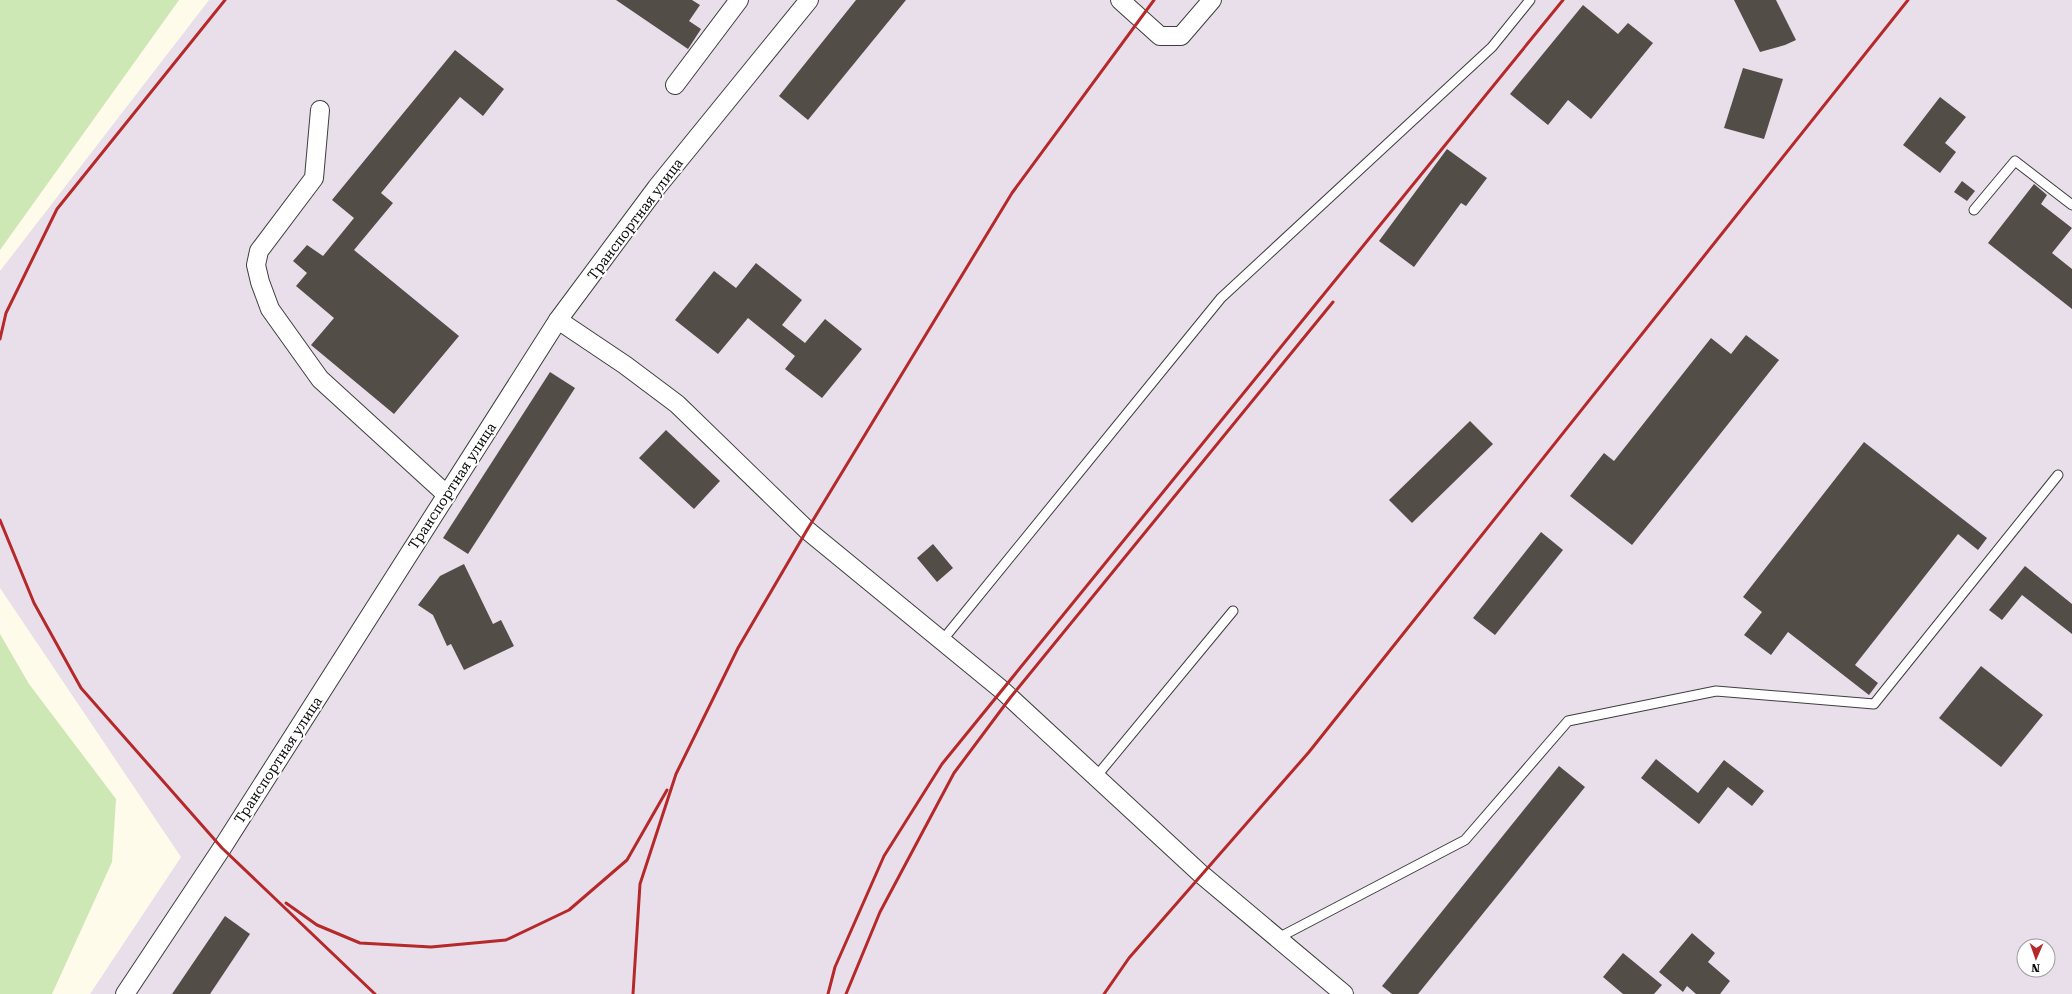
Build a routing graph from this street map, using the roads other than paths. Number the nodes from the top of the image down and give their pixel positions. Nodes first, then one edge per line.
1 (740, 0) edge
2 (809, 0) edge
3 (1120, 0) edge
4 (1212, 0) edge
5 (1530, 0) edge
6 (675, 85) dead end
7 (320, 110) dead end
8 (2072, 205) edge
9 (1974, 210) dead end
10 (558, 320) junction
11 (2058, 475) dead end
12 (447, 495) junction
13 (1233, 611) dead end
14 (941, 642) junction
15 (1095, 778) junction
16 (1278, 938) junction
17 (125, 994) edge
18 (1344, 994) edge

1 - 6 street
2 - 10 street, Транспортная улица
3 - 4 street
5 - 14 lane
7 - 12 street
8 - 9 lane
10 - 12 street, Транспортная улица
10 - 14 street
11 - 16 lane
12 - 17 street, Транспортная улица
13 - 15 lane
14 - 15 street
15 - 16 street
16 - 18 street

